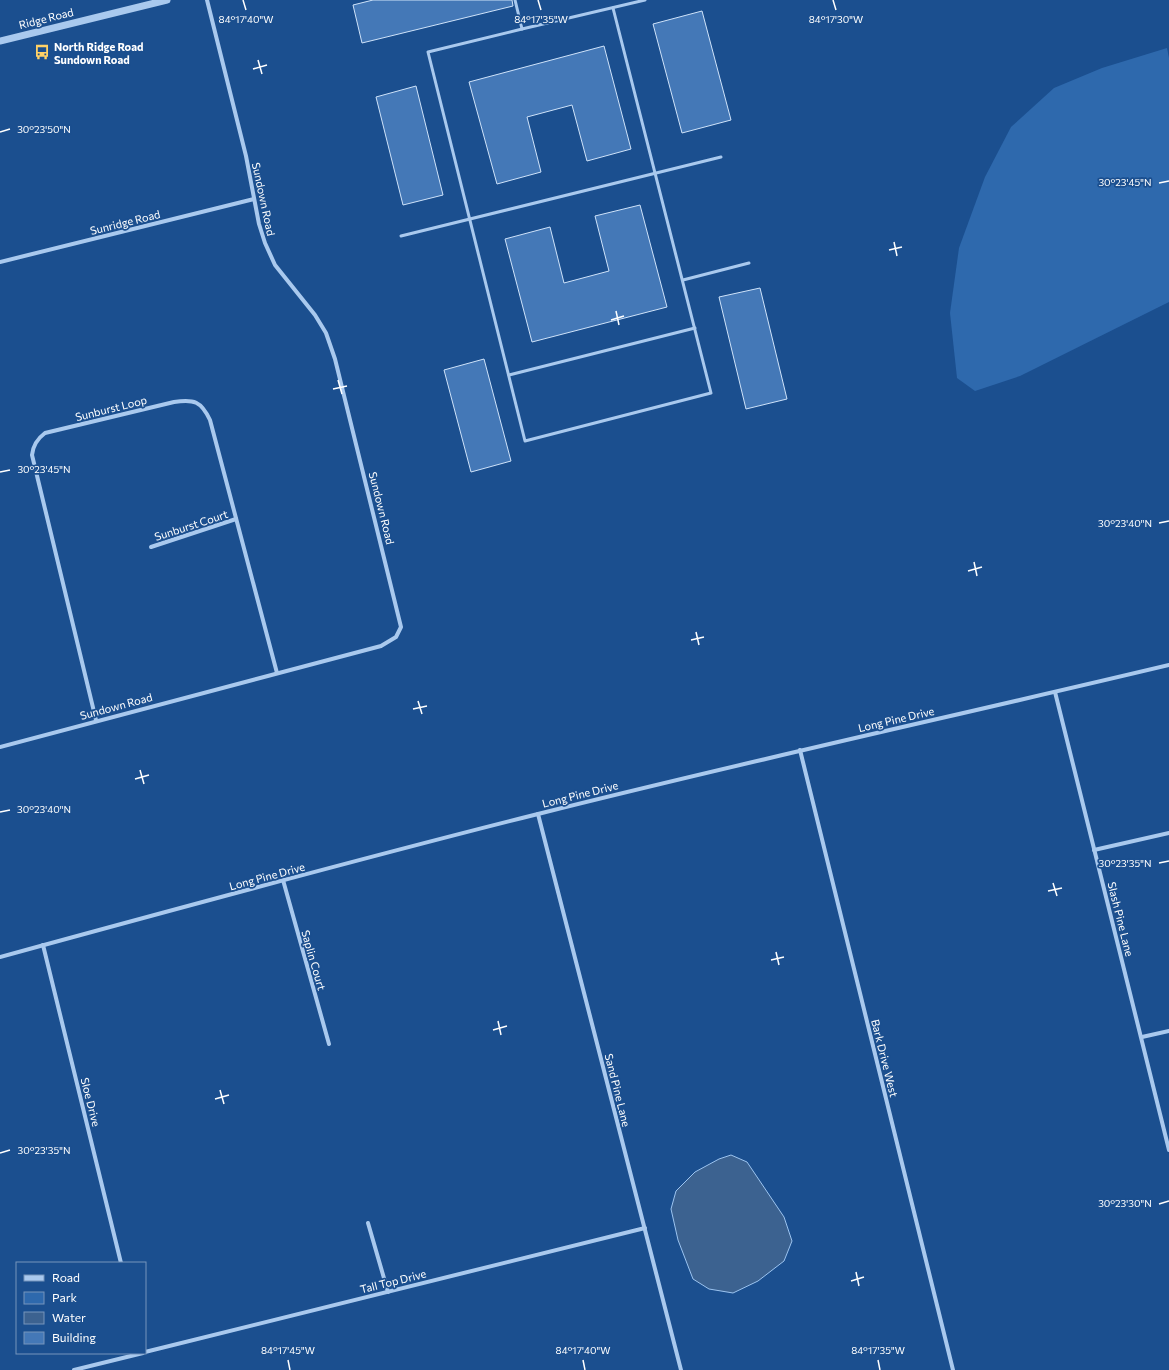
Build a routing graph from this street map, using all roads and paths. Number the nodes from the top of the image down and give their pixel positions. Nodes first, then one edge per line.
1 (167, 0) edge
2 (207, 0) edge
3 (514, 0) edge
4 (645, 0) edge
5 (613, 8) junction
6 (522, 29) junction
7 (0, 41) edge
8 (721, 157) dead end
9 (656, 172) junction
10 (254, 199) junction
11 (469, 219) junction
12 (401, 236) dead end
13 (0, 262) edge
14 (749, 263) dead end
15 (683, 280) junction
16 (695, 328) junction
17 (509, 375) junction
18 (236, 519) junction
19 (151, 547) dead end
20 (1169, 665) edge
21 (277, 673) junction
22 (1055, 692) junction
23 (96, 720) junction
24 (0, 747) edge
25 (800, 750) junction
26 (538, 814) junction
27 (1169, 833) edge
28 (1094, 850) junction
29 (282, 880) junction
30 (43, 946) junction
31 (0, 957) edge
32 (1169, 1031) edge
33 (1142, 1037) junction
34 (328, 1044) dead end
35 (1169, 1150) edge
36 (368, 1223) dead end
37 (645, 1228) junction
38 (122, 1262) edge
39 (388, 1292) junction
40 (146, 1352) edge
41 (140, 1354) edge
42 (74, 1370) edge
43 (681, 1370) edge
44 (953, 1370) edge

1 - 7 street, Ridge Road
2 - 10 street, Sundown Road
3 - 6 lane
4 - 5 lane
5 - 6 lane
5 - 9 lane
6 - 11 lane
8 - 9 lane
9 - 11 lane
9 - 15 lane
10 - 13 street, Sunridge Road
10 - 21 street, Sundown Road
11 - 12 lane
11 - 17 lane
14 - 15 lane
15 - 16 lane
16 - 17 lane
16 - 17 lane
18 - 19 street, Sunburst Court
18 - 21 street, Sunburst Loop
18 - 23 street, Sunburst Loop
20 - 22 street, Long Pine Drive
21 - 23 street, Sundown Road
22 - 25 street, Long Pine Drive
22 - 28 street, Slash Pine Lane
23 - 24 street, Sundown Road
25 - 26 street, Long Pine Drive
25 - 44 street, Bark Drive West
26 - 29 street, Long Pine Drive
26 - 37 street, Sand Pine Lane
27 - 28 street
28 - 33 street, Slash Pine Lane
29 - 30 street, Long Pine Drive
29 - 34 street, Saplin Court
30 - 31 street, Long Pine Drive
30 - 38 street, Sloe Drive
32 - 33 street
33 - 35 street, Slash Pine Lane
36 - 39 street
37 - 39 street, Tall Top Drive
37 - 43 street, Sand Pine Lane
39 - 40 street, Tall Top Drive
41 - 42 street, Tall Top Drive

